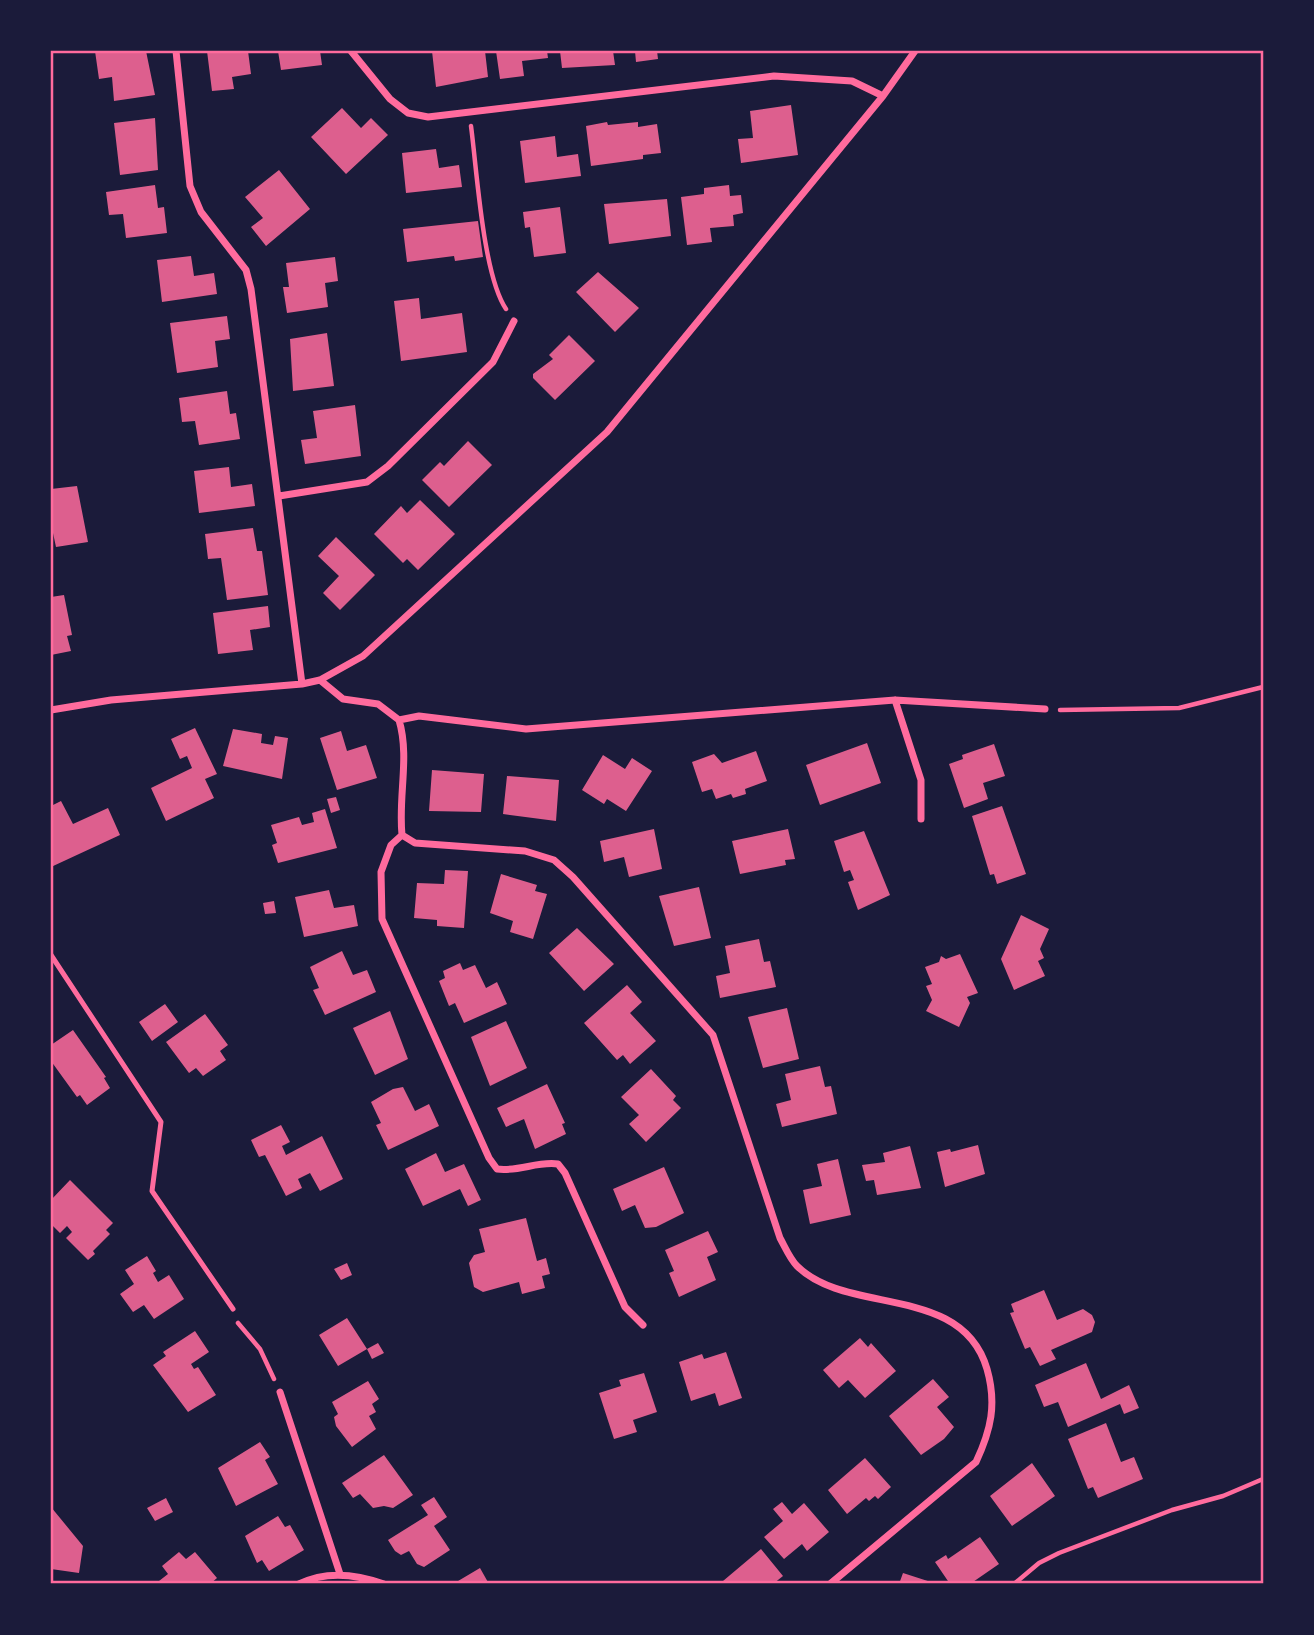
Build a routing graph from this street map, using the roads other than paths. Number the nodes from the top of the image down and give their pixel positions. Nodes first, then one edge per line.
1 (176, 51) edge
2 (351, 51) edge
3 (915, 51) edge
4 (883, 96) junction
5 (514, 321) road end
6 (279, 496) junction
7 (320, 680) junction
8 (302, 684) junction
9 (895, 700) junction
10 (1045, 709) road end
11 (51, 710) edge
12 (399, 720) junction
13 (921, 819) dead end
14 (402, 835) junction
15 (51, 955) edge
16 (233, 1309) road end
17 (643, 1325) dead end
18 (280, 1392) road end
19 (340, 1574) junction
20 (299, 1584) edge
21 (384, 1584) edge
22 (830, 1584) edge

1 - 6 street
2 - 4 street
3 - 4 street
4 - 7 street
5 - 6 street
6 - 8 street
7 - 8 street
7 - 12 street
8 - 11 street
9 - 10 street
9 - 12 street
9 - 13 street
12 - 14 street
14 - 17 street
14 - 22 street
15 - 16 lane
18 - 19 street
19 - 20 street
19 - 21 street

